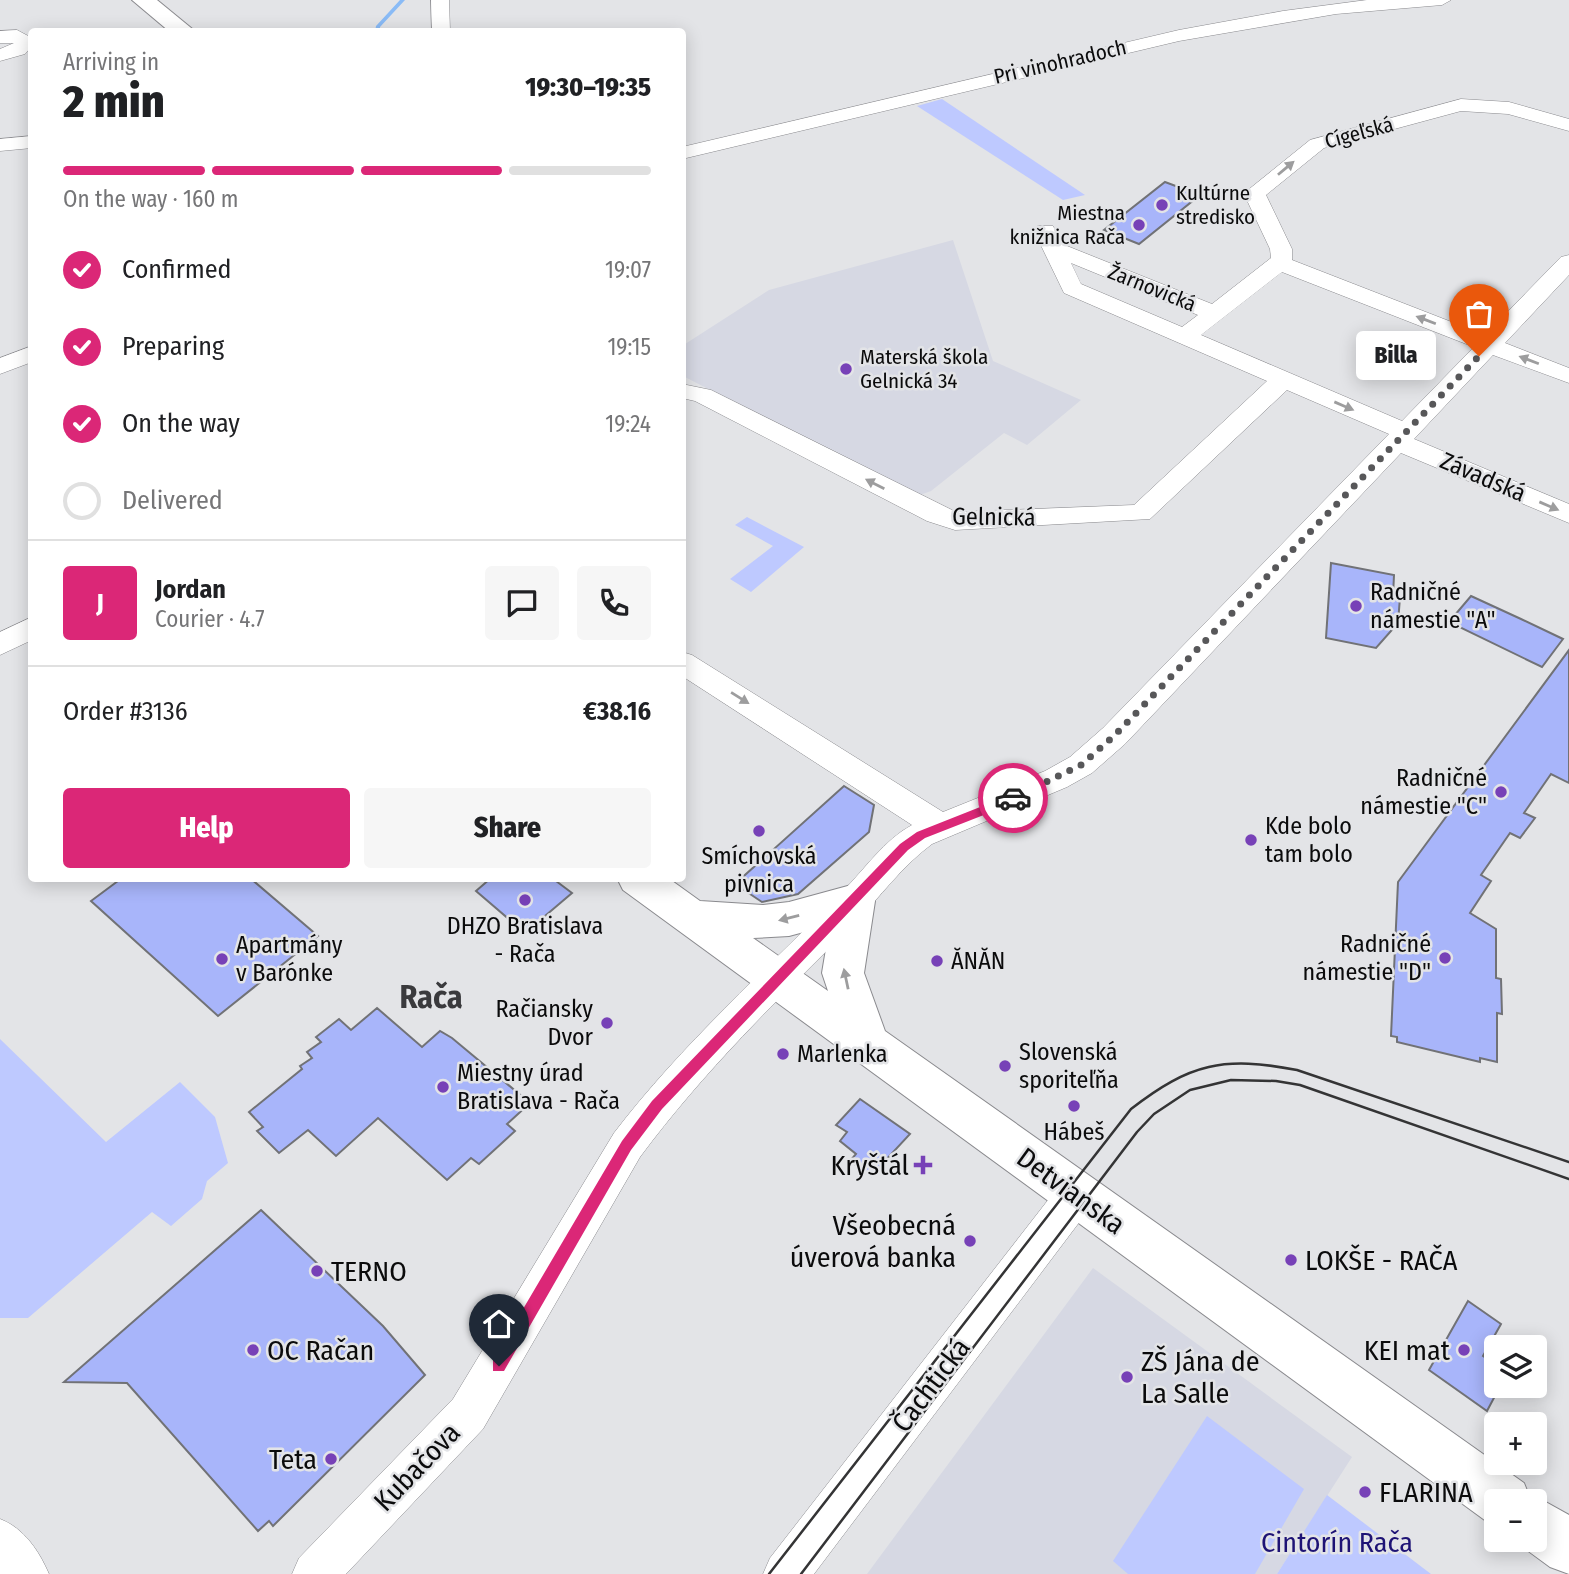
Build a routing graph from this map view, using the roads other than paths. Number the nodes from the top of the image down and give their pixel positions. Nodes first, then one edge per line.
1 (143, 0) edge
2 (440, 0) edge
3 (1442, 0) edge
4 (180, 28) edge
5 (441, 28) edge
6 (0, 37) edge
7 (0, 55) edge
8 (1569, 125) edge
9 (28, 142) edge
10 (0, 145) edge
11 (686, 152) edge
12 (1569, 262) edge
13 (1279, 263) junction
14 (1214, 313) junction
15 (1184, 337) junction
16 (1490, 345) junction
17 (28, 355) edge
18 (0, 367) edge
19 (28, 372) edge
20 (1569, 376) edge
21 (0, 379) edge
22 (1283, 380) junction
23 (686, 392) edge
24 (1400, 436) junction
25 (1569, 514) edge
26 (28, 630) edge
27 (0, 645) edge
28 (686, 665) edge
29 (941, 827) junction
30 (643, 882) edge
31 (855, 901) junction
32 (690, 916) junction
33 (776, 979) junction
34 (867, 1044) junction
35 (1076, 1195) junction
36 (1487, 1489) edge
37 (1547, 1532) edge
38 (0, 1541) edge
39 (1569, 1548) edge
40 (26, 1574) edge
41 (315, 1574) edge
42 (786, 1574) edge

1 - 4 street
2 - 5 street
3 - 11 street, Pri vinohradoch
6 - 7 street
13 -> 8 street, Cígeľská
9 - 10 street
12 - 16 street, Kubačova
13 - 14 street
16 -> 13 street
14 - 15 street, Žarnovická
14 - 15 street, Žarnovická
15 - 22 street, Žarnovická
20 -> 16 street
16 - 24 street, Kubačova
17 - 18 street
19 - 21 street
22 -> 23 street, Gelnická
22 -> 24 street, Žarnovická
24 -> 25 street, Závadská
24 - 29 street, Kubačova
26 - 27 street
28 -> 29 street
29 - 31 street, Kubačova
30 - 32 street, Detvianska
31 -> 32 street
31 - 33 street, Kubačova
34 -> 31 street
32 - 33 street, Detvianska
33 - 34 street, Detvianska
33 - 41 street, Kubačova
34 - 35 street, Detvianska
35 - 36 street, Detvianska
35 - 42 street, Čachtická
37 - 39 street
38 - 40 street

